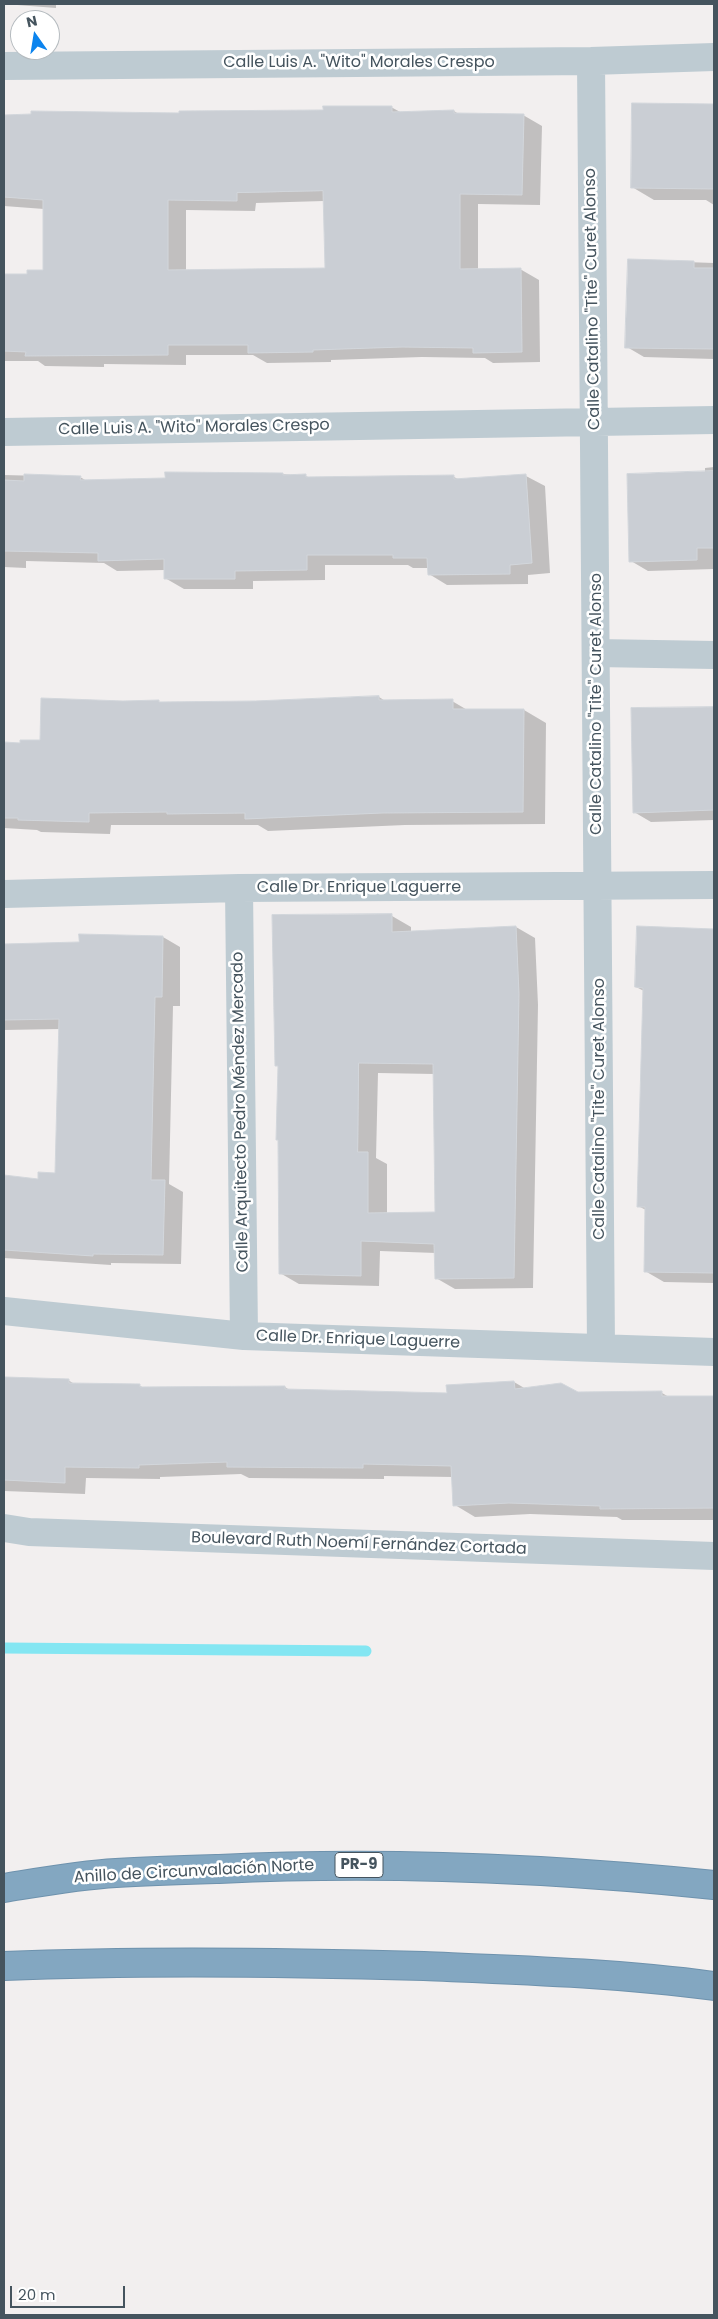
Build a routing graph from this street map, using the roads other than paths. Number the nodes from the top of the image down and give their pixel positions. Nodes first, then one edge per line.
1 (714, 57) edge
2 (591, 61) junction
3 (4, 66) edge
4 (714, 420) edge
5 (594, 422) junction
6 (4, 432) edge
7 (597, 653) junction
8 (714, 655) edge
9 (714, 885) edge
10 (598, 886) junction
11 (239, 888) junction
12 (4, 894) edge
13 (4, 1311) edge
14 (244, 1336) junction
15 (601, 1348) junction
16 (714, 1352) edge
17 (4, 1528) edge
18 (714, 1556) edge
19 (714, 1885) edge
20 (4, 1888) edge
21 (4, 1966) edge
22 (714, 1986) edge

1 - 2 street, Calle Luis A. "Wito" Morales Crespo
2 - 3 street, Calle Luis A. "Wito" Morales Crespo
2 - 5 street, Calle Catalino "Tite" Curet Alonso
4 - 5 street, Calle Luis A. "Wito" Morales Crespo
5 - 6 street, Calle Luis A. "Wito" Morales Crespo
5 - 7 street, Calle Catalino "Tite" Curet Alonso
7 - 8 street
7 - 10 street, Calle Catalino "Tite" Curet Alonso
9 - 10 street, Calle Dr. Enrique Laguerre
10 - 11 street, Calle Dr. Enrique Laguerre
10 - 15 street, Calle Catalino "Tite" Curet Alonso
11 - 12 street, Calle Dr. Enrique Laguerre
11 - 14 street, Calle Arquitecto Pedro Méndez Mercado
13 - 14 street, Calle Dr. Enrique Laguerre
14 - 15 street, Calle Dr. Enrique Laguerre
15 - 16 street, Calle Dr. Enrique Laguerre
17 - 18 street, Boulevard Ruth Noemí Fernández Cortada
19 - 20 highway, Anillo de Circunvalación Norte / PR-9
21 - 22 highway

